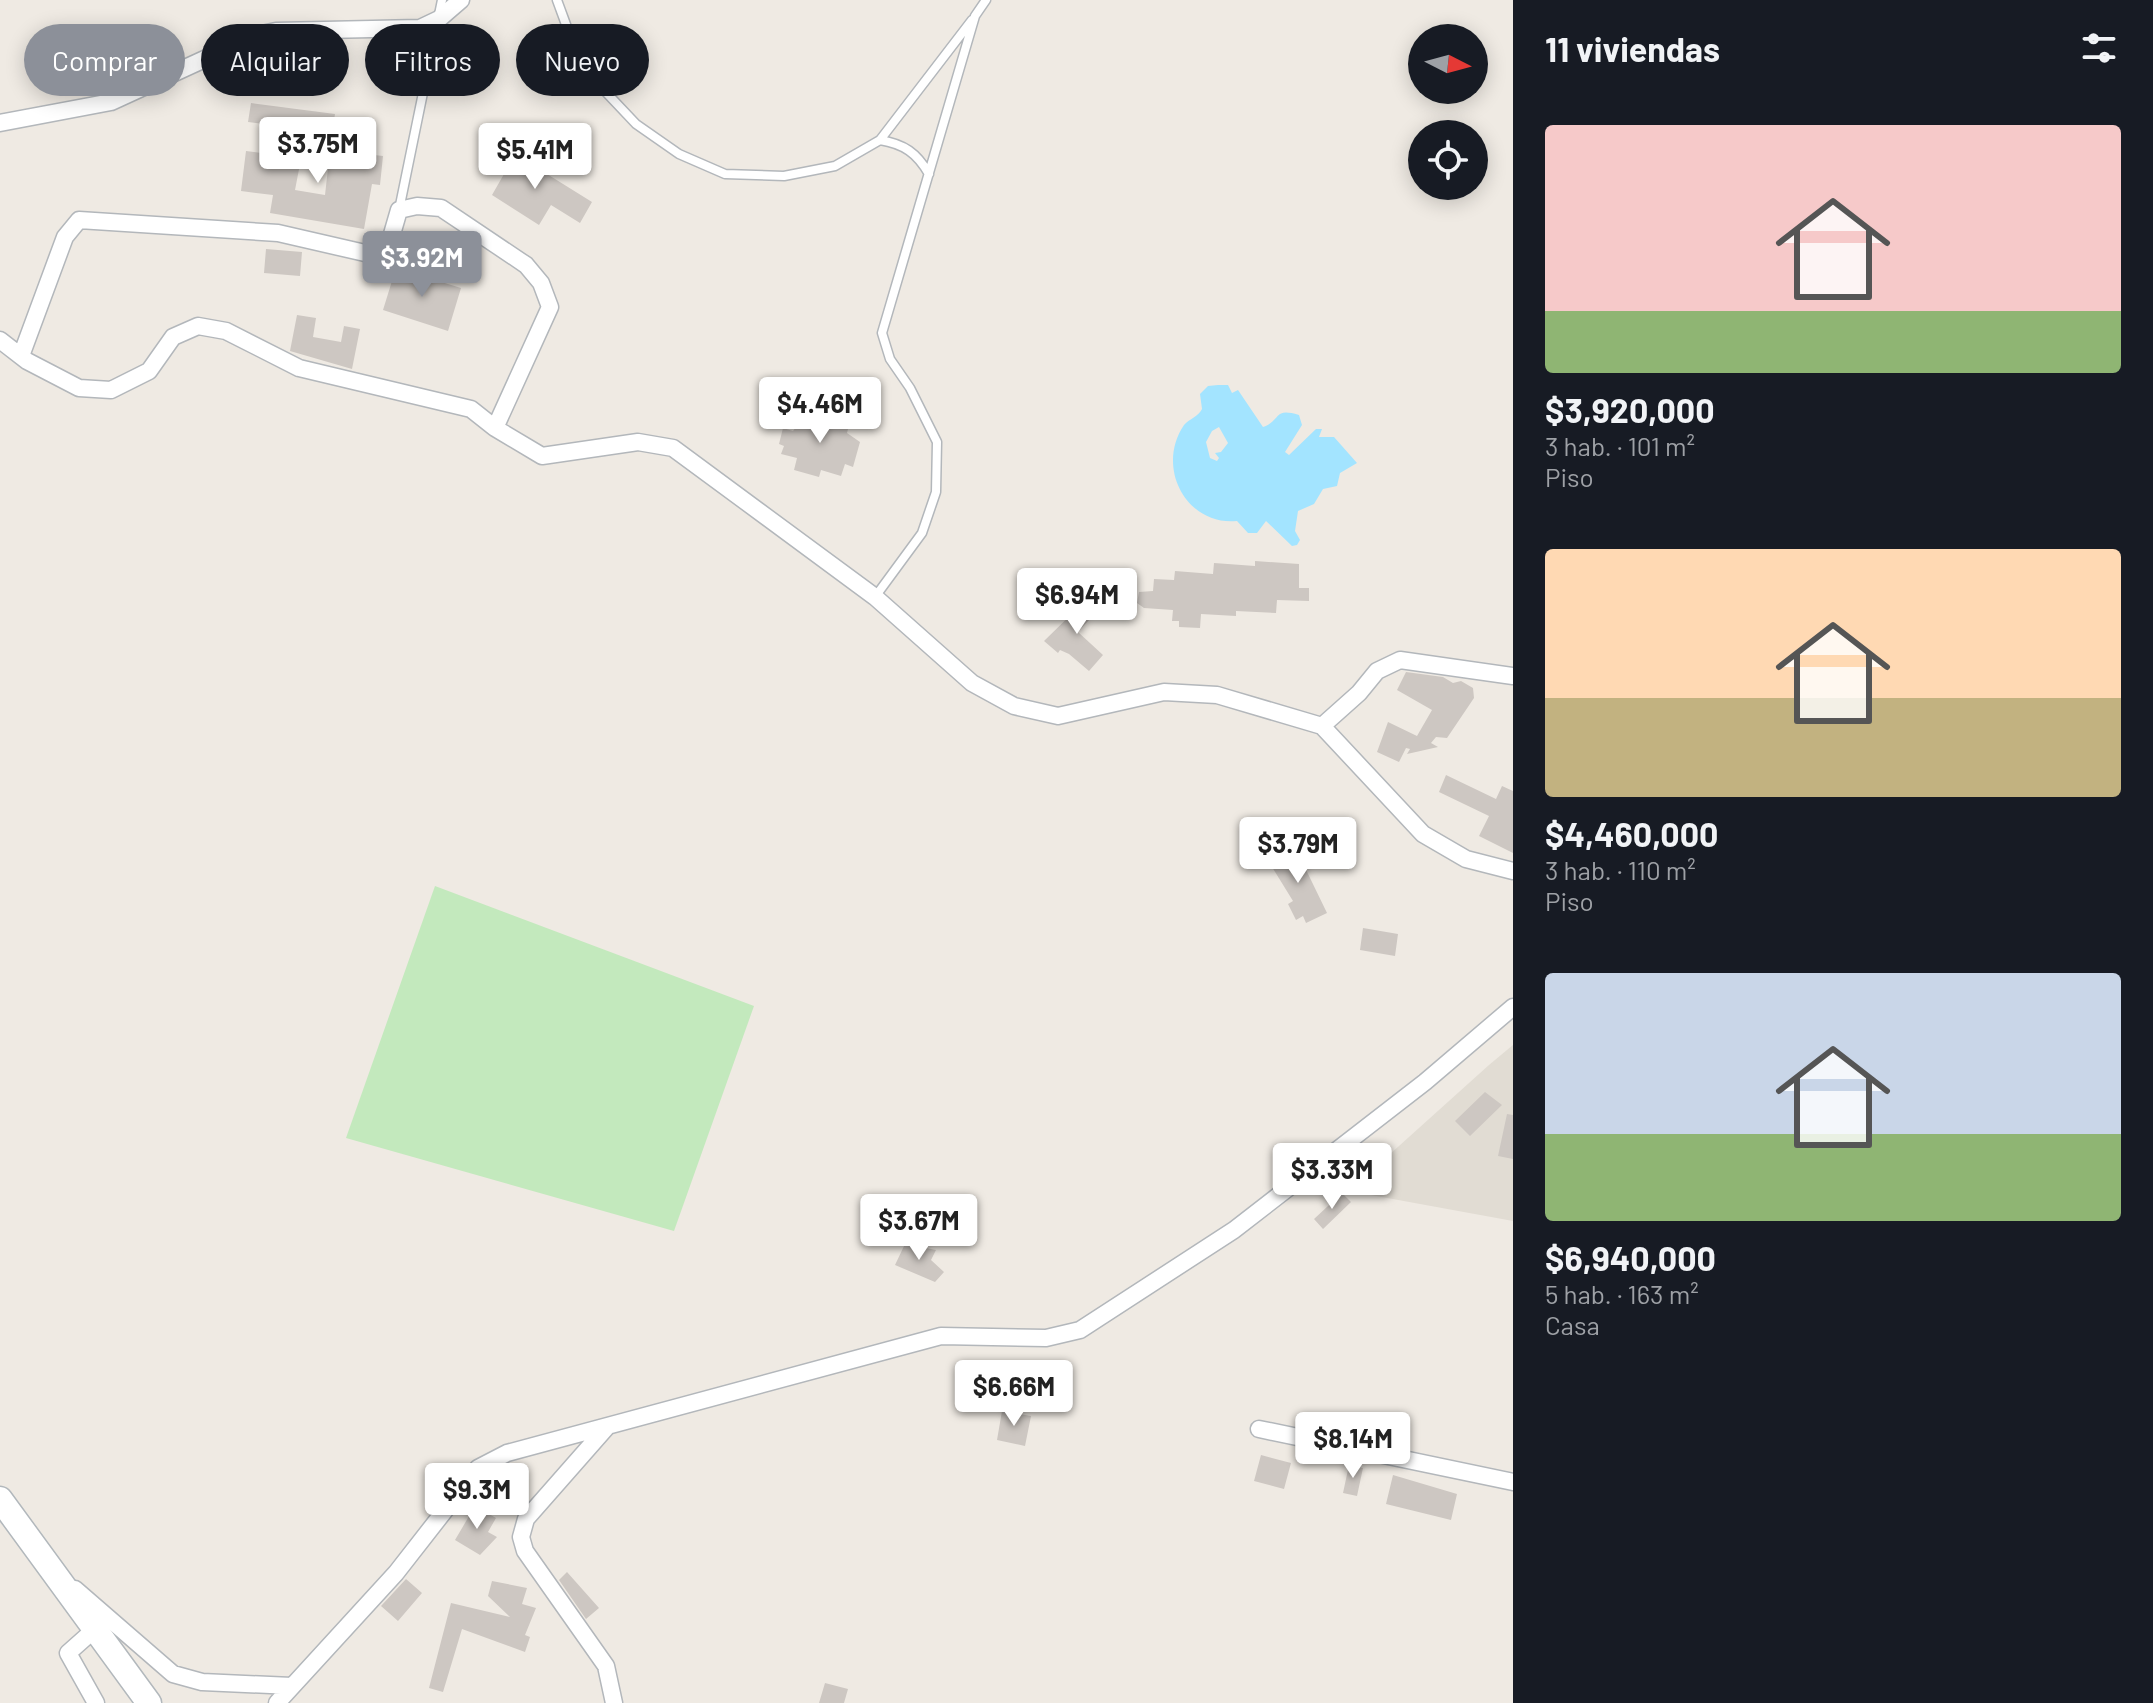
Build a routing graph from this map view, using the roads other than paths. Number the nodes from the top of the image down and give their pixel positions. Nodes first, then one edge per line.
1 (442, 0) edge
2 (461, 0) edge
3 (557, 0) edge
4 (986, 0) edge
5 (975, 16) junction
6 (439, 19) junction
7 (0, 123) edge
8 (880, 140) junction
9 (929, 174) junction
10 (399, 210) junction
11 (0, 340) edge
12 (21, 356) junction
13 (495, 428) junction
14 (875, 597) junction
15 (1513, 676) edge
16 (1322, 726) junction
17 (1513, 871) edge
18 (1513, 1007) edge
19 (606, 1428) junction
20 (1259, 1429) dead end
21 (1513, 1482) edge
22 (0, 1499) edge
23 (50, 1565) junction
24 (95, 1629) junction
25 (292, 1686) junction
26 (96, 1703) edge
27 (149, 1703) edge
28 (277, 1703) edge
29 (614, 1703) edge

1 - 6 lane
2 - 6 street
3 - 8 lane
4 - 5 lane
5 - 8 lane
5 - 9 lane
6 - 7 street
6 - 10 lane
8 - 9 lane
9 - 14 lane
10 - 12 street
10 - 13 street
11 - 12 street
12 - 13 street
13 - 14 street
14 - 16 street
15 - 16 street
16 - 17 street
18 - 19 street
19 - 25 street
19 - 29 street
20 - 21 street
22 - 23 main road
23 - 24 main road
23 - 25 street
24 - 26 street
24 - 27 main road
25 - 28 street

